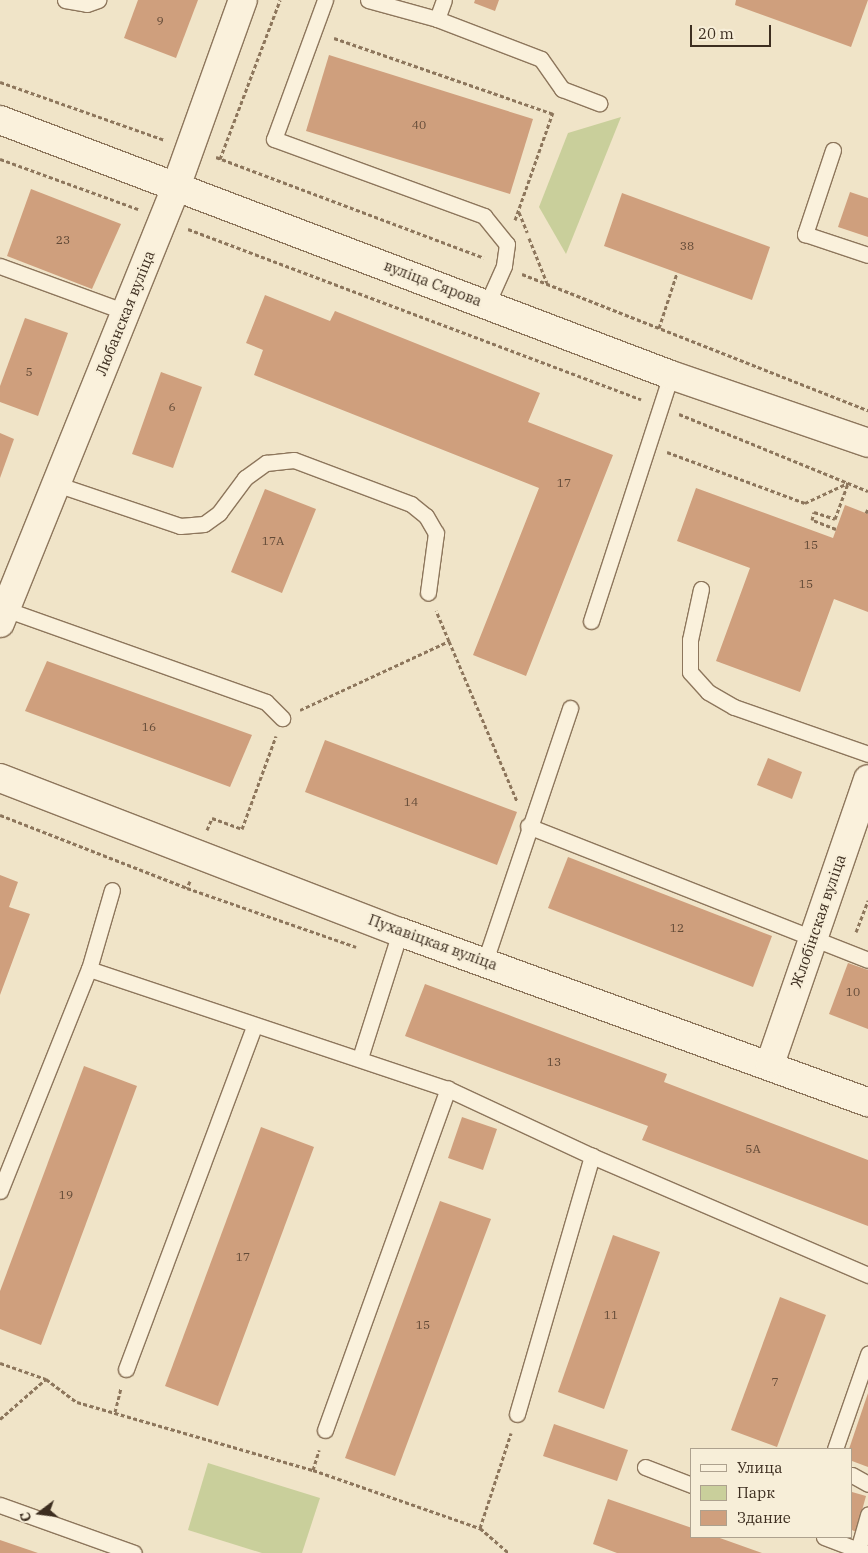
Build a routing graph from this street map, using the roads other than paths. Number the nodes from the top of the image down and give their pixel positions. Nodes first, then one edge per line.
1 (65, 0) edge
2 (98, 0) edge
3 (243, 0) edge
4 (325, 0) edge
5 (368, 0) edge
6 (444, 0) edge
7 (437, 18) junction
8 (599, 103) dead end
9 (0, 120) edge
10 (833, 150) dead end
11 (177, 184) junction
12 (868, 255) edge
13 (0, 266) edge
14 (487, 304) junction
15 (126, 312) junction
16 (671, 375) junction
17 (868, 443) edge
18 (53, 483) junction
19 (701, 589) dead end
20 (428, 592) road end
21 (3, 616) edge
22 (591, 621) dead end
23 (570, 708) dead end
24 (282, 718) road end
25 (868, 754) edge
26 (0, 778) edge
27 (868, 779) edge
28 (528, 826) junction
29 (112, 890) dead end
30 (400, 932) junction
31 (811, 938) junction
32 (868, 960) edge
33 (485, 961) junction
34 (89, 969) junction
35 (254, 1026) junction
36 (360, 1058) junction
37 (770, 1064) junction
38 (448, 1089) junction
39 (868, 1102) edge
40 (592, 1156) junction
41 (0, 1191) edge
42 (868, 1275) edge
43 (868, 1354) edge
44 (126, 1369) dead end
45 (517, 1414) road end
46 (325, 1430) dead end
47 (835, 1448) edge
48 (645, 1467) dead end
49 (853, 1476) edge
50 (690, 1484) edge
51 (868, 1484) edge
52 (0, 1506) edge
53 (868, 1514) edge
54 (827, 1538) edge
55 (862, 1551) edge
56 (134, 1553) edge

1 - 2 lane
3 - 11 street, Любанская вуліца
4 - 14 lane
5 - 7 lane
6 - 7 lane
7 - 8 lane
9 - 11 street, вуліца Сярова
10 - 12 lane
11 - 14 street, вуліца Сярова
11 - 15 street, Любанская вуліца
13 - 15 lane
14 - 16 street, вуліца Сярова
15 - 18 street, Любанская вуліца
16 - 17 street, вуліца Сярова
16 - 22 lane
18 - 20 lane
18 - 21 street, Любанская вуліца
19 - 25 lane
21 - 24 lane
23 - 28 lane
26 - 30 street, Пухавіцкая вуліца
27 - 31 street, Жлобінская вуліца
28 - 31 lane
28 - 33 lane
29 - 34 lane
30 - 33 street, Пухавіцкая вуліца
30 - 36 lane
31 - 32 lane
31 - 37 street, Жлобінская вуліца
33 - 37 street, Пухавіцкая вуліца
34 - 35 lane
34 - 41 lane
35 - 36 lane
35 - 44 lane
36 - 38 lane
37 - 39 street, Пухавіцкая вуліца
38 - 40 lane
38 - 46 lane
40 - 42 lane
40 - 45 lane
43 - 47 lane
48 - 50 lane
49 - 51 lane
52 - 56 lane
53 - 55 lane
54 - 55 lane

